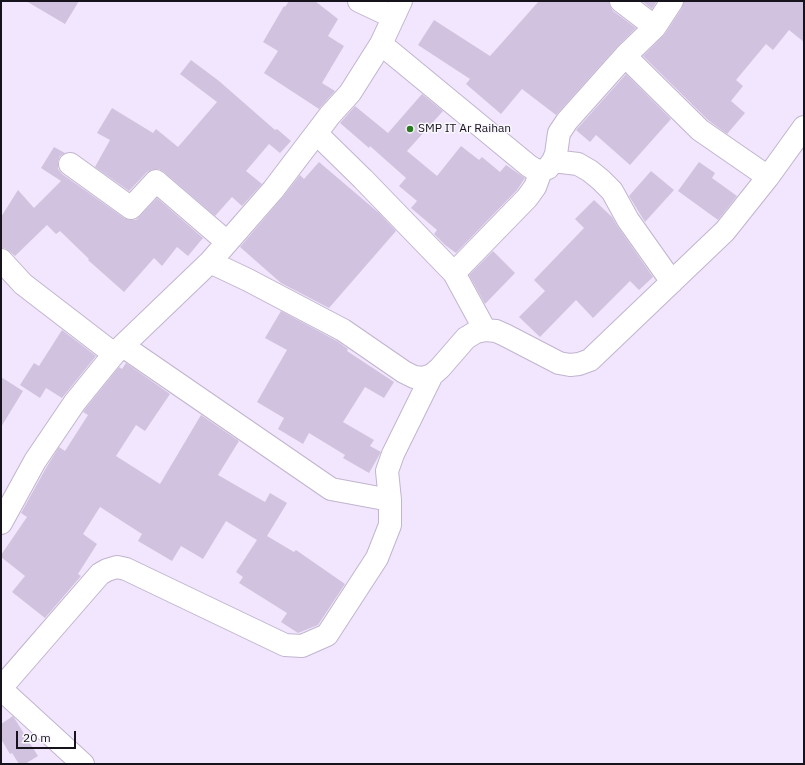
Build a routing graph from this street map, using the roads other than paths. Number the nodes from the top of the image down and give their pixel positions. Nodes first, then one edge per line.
1 (359, 1) edge
2 (621, 1) edge
3 (672, 1) edge
4 (397, 9) edge
5 (654, 27) junction
6 (381, 44) junction
7 (625, 56) junction
8 (804, 127) edge
9 (317, 134) junction
10 (70, 164) dead end
11 (547, 166) junction
12 (768, 177) junction
13 (227, 242) junction
14 (1, 260) edge
15 (210, 262) junction
16 (454, 273) junction
17 (672, 282) junction
18 (486, 330) junction
19 (118, 350) junction
20 (432, 375) junction
21 (390, 500) junction
22 (1, 523) edge
23 (1, 688) edge
24 (83, 764) edge

1 - 4 street
2 - 5 street
3 - 5 street
4 - 6 street
5 - 7 street
6 - 9 street
6 - 11 street
7 - 11 street
7 - 12 street
8 - 12 street
9 - 13 street
9 - 16 street
10 - 13 street
11 - 16 street
11 - 17 street
12 - 17 street
13 - 15 street
14 - 19 street
15 - 19 street
15 - 20 street
16 - 18 street
17 - 18 street
18 - 20 street
19 - 21 street
19 - 22 street
20 - 21 street
21 - 23 street
23 - 24 street

